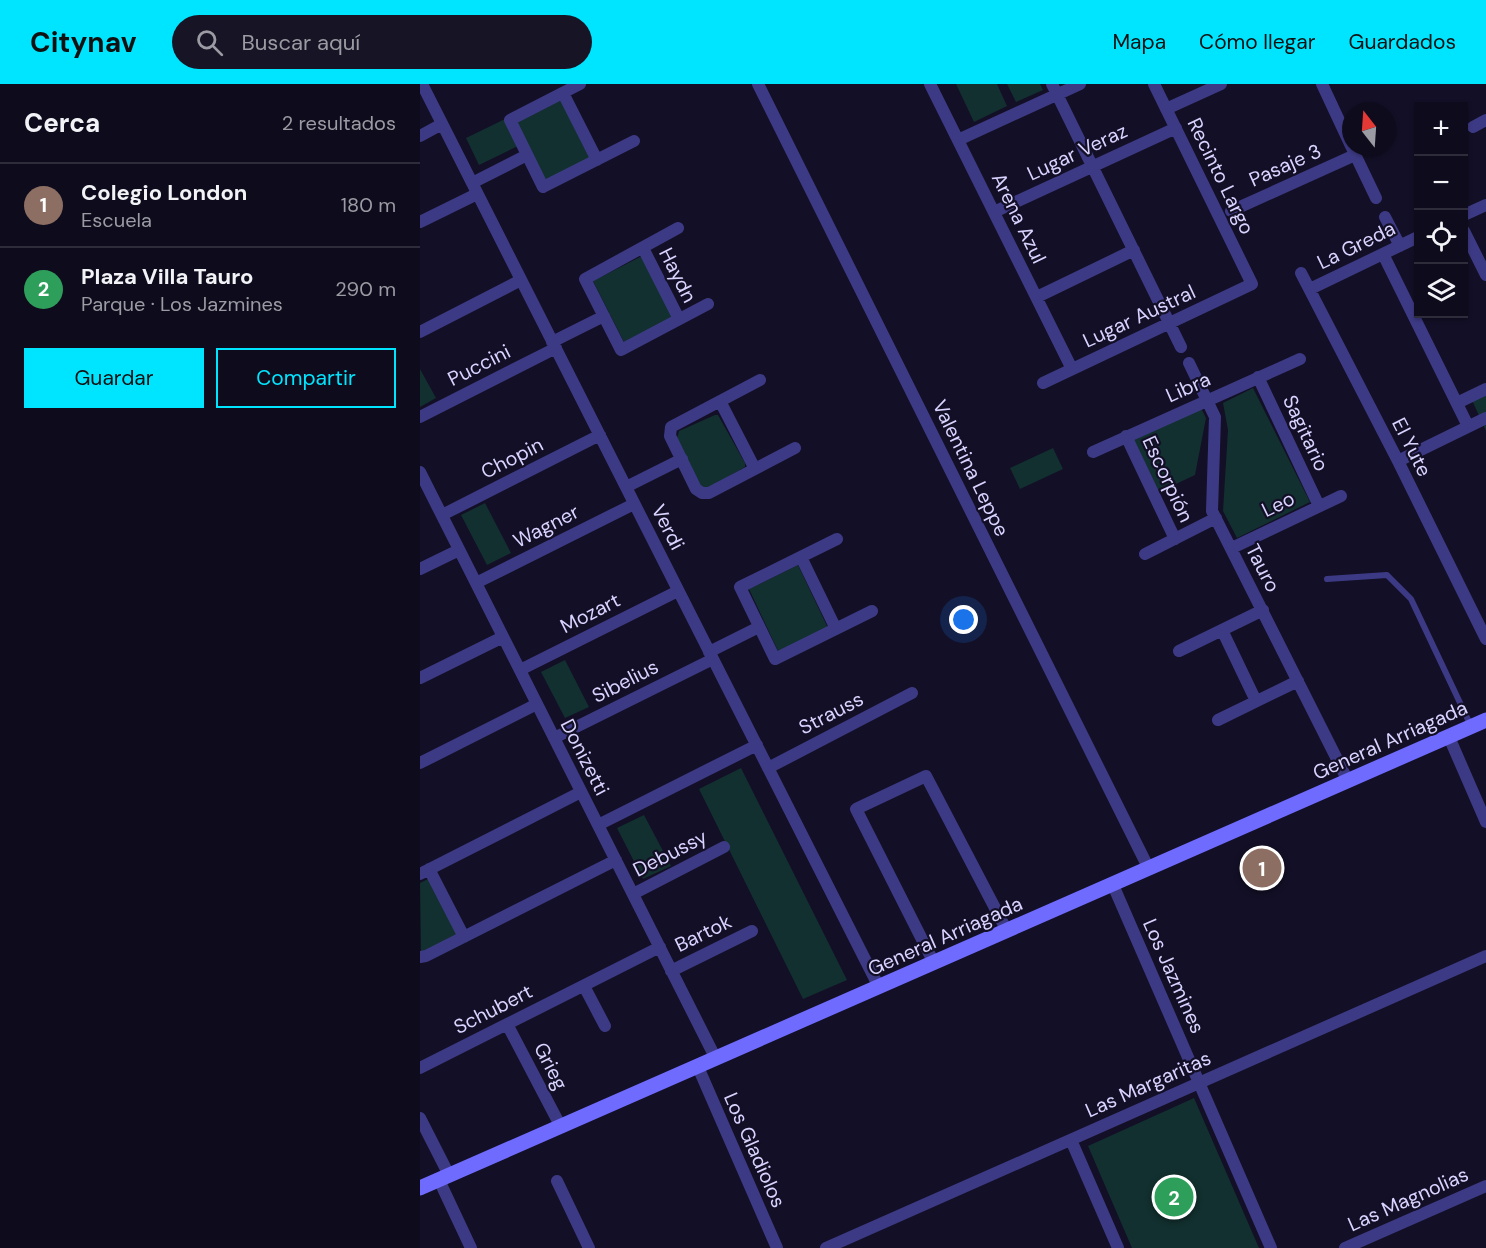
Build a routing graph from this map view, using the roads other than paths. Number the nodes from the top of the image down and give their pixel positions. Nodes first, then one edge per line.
1 (422, 84) edge
2 (580, 84) edge
3 (758, 84) edge
4 (930, 84) edge
5 (1080, 84) edge
6 (1154, 84) edge
7 (1221, 84) edge
8 (1322, 84) edge
9 (1055, 89) edge
10 (563, 93) junction
11 (1166, 109) junction
12 (1486, 120) edge
13 (442, 124) junction
14 (1342, 126) edge
15 (1473, 127) dead end
16 (1176, 128) junction
17 (420, 136) edge
18 (958, 140) junction
19 (634, 141) dead end
20 (528, 155) junction
21 (1342, 155) edge
22 (1356, 156) edge
23 (597, 160) junction
24 (1093, 167) junction
25 (475, 188) junction
26 (1376, 198) dead end
27 (1486, 205) edge
28 (1231, 211) dead end
29 (994, 212) junction
30 (1468, 213) edge
31 (1385, 217) dead end
32 (420, 222) edge
33 (678, 228) dead end
34 (1414, 239) edge
35 (1468, 239) edge
36 (1400, 246) junction
37 (643, 248) junction
38 (1134, 250) junction
39 (1383, 254) junction
40 (1301, 273) dead end
41 (1486, 275) edge
42 (521, 280) junction
43 (1252, 284) joint
44 (1310, 289) junction
45 (1036, 297) junction
46 (708, 304) dead end
47 (604, 316) junction
48 (679, 319) junction
49 (1170, 324) junction
50 (420, 332) edge
51 (554, 345) junction
52 (1181, 347) dead end
53 (1299, 359) dead end
54 (1189, 363) dead end
55 (1072, 369) junction
56 (1258, 377) junction
57 (760, 380) dead end
58 (1043, 383) dead end
59 (1207, 400) junction
60 (720, 401) junction
61 (1457, 403) junction
62 (1482, 405) edge
63 (420, 417) edge
64 (1468, 426) junction
65 (600, 435) junction
66 (1126, 436) junction
67 (795, 448) dead end
68 (1093, 452) dead end
69 (682, 459) junction
70 (1398, 461) junction
71 (755, 469) junction
72 (422, 479) edge
73 (626, 487) junction
74 (1341, 496) dead end
75 (634, 504) junction
76 (1319, 506) junction
77 (442, 515) junction
78 (1216, 518) junction
79 (837, 539) dead end
80 (1175, 539) junction
81 (1232, 548) junction
82 (459, 550) junction
83 (1144, 554) dead end
84 (801, 557) junction
85 (420, 569) edge
86 (1327, 579) dead end
87 (476, 583) junction
88 (678, 591) junction
89 (1263, 610) junction
90 (872, 612) dead end
91 (759, 627) junction
92 (836, 629) junction
93 (1222, 630) junction
94 (503, 637) junction
95 (1486, 639) edge
96 (1179, 651) dead end
97 (711, 655) junction
98 (520, 670) junction
99 (420, 678) edge
100 (1298, 681) junction
101 (912, 693) dead end
102 (1257, 701) junction
103 (537, 704) junction
104 (1218, 720) dead end
105 (1486, 720) edge
106 (1471, 727) junction
107 (1449, 737) junction
108 (554, 738) junction
109 (756, 745) junction
110 (420, 764) edge
111 (768, 768) junction
112 (1348, 781) junction
113 (582, 792) junction
114 (1486, 822) edge
115 (598, 825) junction
116 (724, 847) dead end
117 (616, 860) junction
118 (1149, 869) junction
119 (425, 872) edge
120 (1113, 885) junction
121 (633, 894) junction
122 (752, 931) dead end
123 (1007, 931) junction
124 (464, 937) junction
125 (660, 948) junction
126 (1486, 956) edge
127 (420, 957) edge
128 (934, 963) junction
129 (671, 971) junction
130 (584, 986) junction
131 (879, 987) junction
132 (507, 1024) junction
133 (605, 1026) dead end
134 (716, 1059) junction
135 (698, 1067) junction
136 (420, 1068) edge
137 (1199, 1083) junction
138 (420, 1118) edge
139 (561, 1127) junction
140 (1071, 1140) junction
141 (444, 1178) junction
142 (557, 1181) dead end
143 (1486, 1186) edge
144 (420, 1188) edge
145 (1369, 1243) edge
146 (471, 1248) edge
147 (589, 1248) edge
148 (777, 1248) edge
149 (826, 1248) edge
150 (1118, 1248) edge
151 (1271, 1248) edge
152 (1345, 1248) edge

1 - 13 street, Verdi
2 - 10 street
3 - 118 street, Valentina Leppe
4 - 18 street, Arena Azul
5 - 9 street
6 - 11 street, Recinto Largo
7 - 11 street
8 - 14 street
9 - 18 street
9 - 24 street
10 - 20 street
10 - 23 street
11 - 16 street, Recinto Largo
12 - 15 street
13 - 17 street
13 - 25 street, Verdi
16 - 24 street, Lugar Veraz
16 - 43 street, Recinto Largo
18 - 29 street, Arena Azul
19 - 23 street
20 - 23 street
20 - 25 street
21 - 28 street, Pasaje 3
22 - 26 street
24 - 29 street, Lugar Veraz
24 - 38 street
25 - 32 street
25 - 42 street, Verdi
27 - 30 street
29 - 45 street, Arena Azul
31 - 36 street
33 - 37 street
34 - 36 street, La Greda
35 - 41 street
36 - 39 street, La Greda
37 - 47 street
37 - 48 street, Haydn
38 - 45 street
38 - 49 street
39 - 44 street, La Greda
39 - 61 street
40 - 44 street, El Yute
42 - 50 street
42 - 51 street, Verdi
43 - 49 street, Lugar Austral
44 - 70 street, El Yute
45 - 55 street, Arena Azul
46 - 48 street
47 - 48 street
47 - 51 street, Puccini
49 - 52 street
49 - 55 street, Lugar Austral
51 - 63 street, Puccini
51 - 65 street, Verdi
53 - 56 street, Libra
54 - 59 street, Tauro
55 - 58 street, Lugar Austral
56 - 59 street, Libra
56 - 76 street, Sagitario
57 - 60 street
59 - 66 street, Libra
59 - 78 street, Tauro
60 - 69 street
60 - 71 street
61 - 62 street
61 - 64 street
62 - 64 street
64 - 70 street
65 - 73 street, Verdi
65 - 77 street, Chopin
66 - 68 street, Libra
66 - 80 street, Escorpión
67 - 71 street
69 - 71 street
69 - 73 street
70 - 95 street, El Yute
72 - 77 street, Donizetti
73 - 75 street, Verdi
74 - 76 street, Leo
75 - 87 street, Wagner
75 - 88 street, Verdi
76 - 81 street, Leo
77 - 82 street, Donizetti
78 - 80 street
78 - 81 street, Tauro
79 - 84 street
80 - 83 street
81 - 89 street, Tauro
82 - 85 street
82 - 87 street, Donizetti
84 - 91 street
84 - 92 street
86 - 106 lane
87 - 94 street, Donizetti
88 - 97 street, Verdi
88 - 98 street, Mozart
89 - 93 street
89 - 100 street, Tauro
90 - 92 street
91 - 92 street
91 - 97 street, Sibelius
93 - 96 street
93 - 102 street
94 - 98 street, Donizetti
94 - 99 street
97 - 108 street, Sibelius
97 - 109 street, Verdi
98 - 103 street, Donizetti
100 - 102 street
100 - 112 street, Tauro
101 - 111 street, Strauss
102 - 104 street
103 - 108 street, Donizetti
103 - 110 street
105 - 106 street, General Arriagada
106 - 107 street, General Arriagada
107 - 112 street, General Arriagada
107 - 114 street
108 - 113 street, Donizetti
109 - 111 street, Verdi
109 - 115 street
111 - 131 street, Verdi
112 - 118 street, General Arriagada
113 - 115 street, Donizetti
113 - 119 street
115 - 117 street, Donizetti
116 - 121 street, Debussy
117 - 121 street, Donizetti
117 - 124 street
118 - 120 street, General Arriagada
119 - 124 street
120 - 123 street, General Arriagada
120 - 137 street, Los Jazmines
121 - 125 street, Donizetti
122 - 129 street, Bartok
123 - 128 street, General Arriagada
123 - 128 street
124 - 127 street
125 - 129 street, Donizetti
125 - 130 street, Schubert
126 - 137 street, Las Margaritas
128 - 131 street, General Arriagada
129 - 134 street, Donizetti
130 - 132 street, Schubert
130 - 133 street
131 - 134 street, General Arriagada
132 - 136 street, Schubert
132 - 139 street, Grieg
134 - 135 street, General Arriagada
135 - 139 street, General Arriagada
135 - 148 street, Los Gladiolos
137 - 140 street, Las Margaritas
137 - 151 street, Los Jazmines
138 - 141 street
139 - 141 street, General Arriagada
140 - 149 street, Las Margaritas
140 - 150 street
141 - 144 street, General Arriagada
141 - 146 street
142 - 147 street
143 - 145 street, Las Magnolias
145 - 152 street, Las Magnolias

